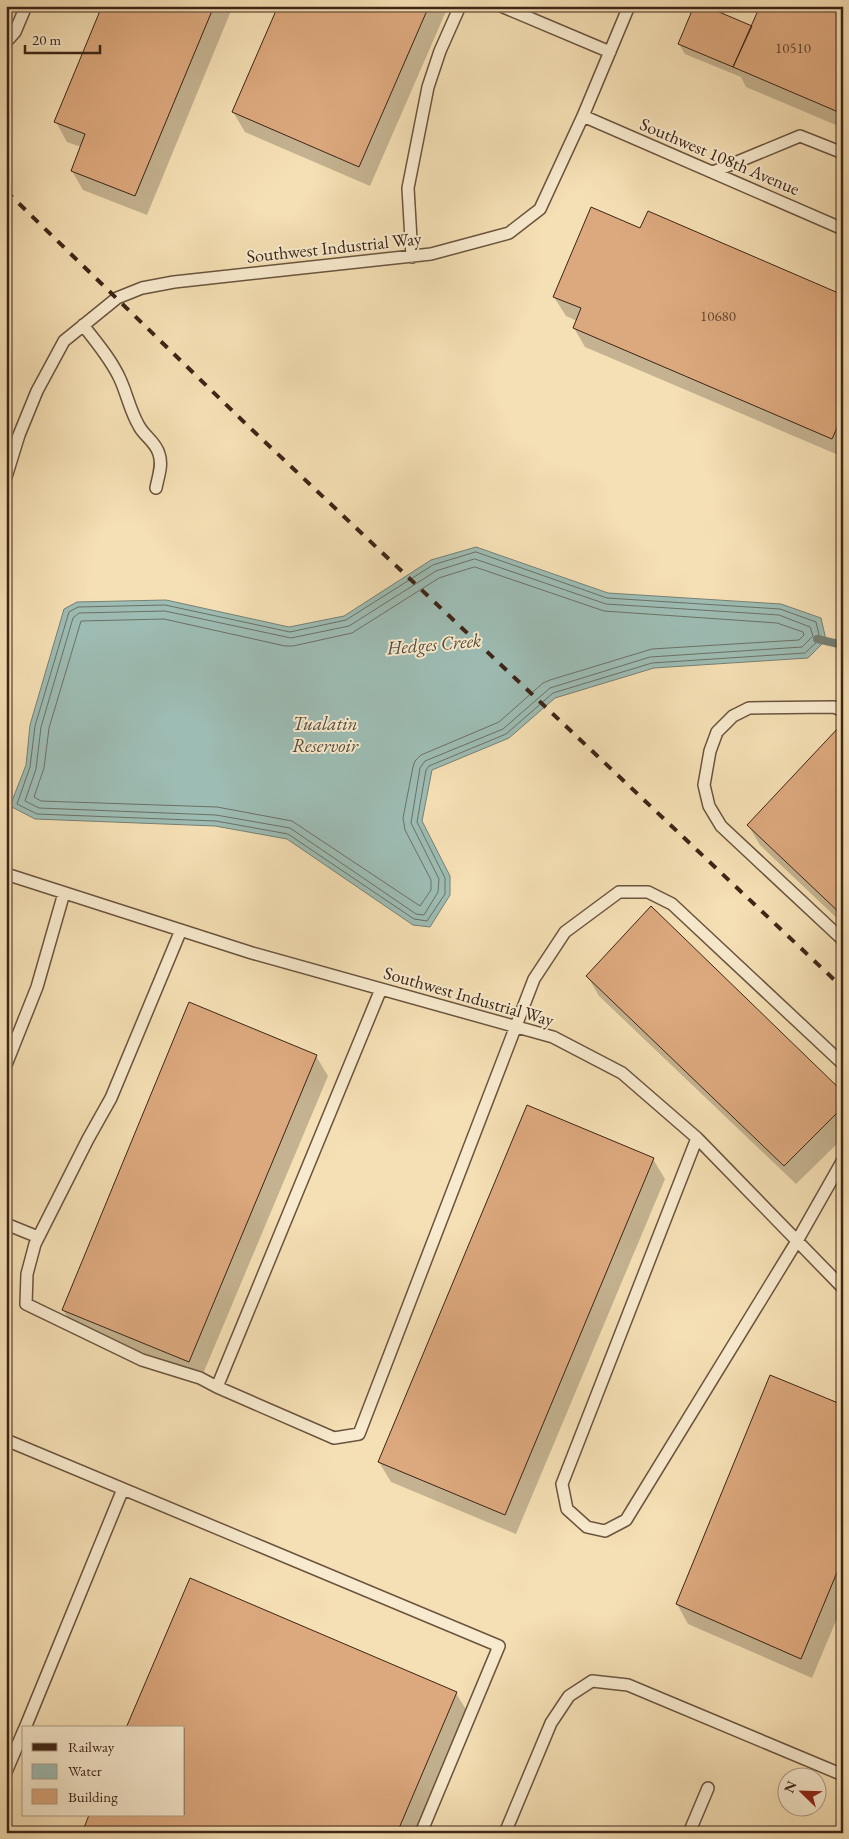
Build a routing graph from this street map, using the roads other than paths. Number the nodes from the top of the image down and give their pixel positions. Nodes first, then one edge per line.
1 (26, 6) edge
2 (460, 6) edge
3 (501, 6) edge
4 (629, 6) edge
5 (6, 42) edge
6 (610, 52) junction
7 (583, 116) junction
8 (843, 153) edge
9 (713, 172) junction
10 (843, 229) edge
11 (412, 257) junction
12 (83, 325) junction
13 (6, 476) edge
14 (156, 488) dead end
15 (843, 711) edge
16 (6, 874) edge
17 (64, 893) junction
18 (181, 930) junction
19 (843, 940) edge
20 (381, 989) junction
21 (516, 1026) junction
22 (6, 1064) edge
23 (843, 1064) edge
24 (697, 1138) junction
25 (843, 1160) edge
26 (6, 1224) edge
27 (38, 1237) junction
28 (797, 1241) junction
29 (843, 1288) edge
30 (217, 1387) junction
31 (6, 1440) edge
32 (123, 1489) junction
33 (25, 1726) edge
34 (22, 1734) edge
35 (6, 1772) edge
36 (843, 1775) edge
37 (708, 1788) dead end
38 (421, 1833) edge
39 (506, 1833) edge
40 (690, 1833) edge

1 - 5 lane
2 - 11 lane
3 - 6 lane
4 - 6 lane, Southwest Industrial Way
6 - 7 lane, Southwest Industrial Way
7 - 9 lane, Southwest 108th Avenue
7 - 11 lane, Southwest Industrial Way
8 - 9 lane
9 - 10 lane, Southwest 108th Avenue
11 - 12 lane, Southwest Industrial Way
12 - 13 lane, Southwest Industrial Way
12 - 14 lane
15 - 19 lane
16 - 17 lane, Southwest Industrial Way
17 - 18 lane, Southwest Industrial Way
17 - 22 lane
18 - 20 lane, Southwest Industrial Way
18 - 27 lane
20 - 21 lane, Southwest Industrial Way
20 - 30 lane
21 - 23 lane
21 - 24 lane, Southwest Industrial Way
21 - 30 lane
24 - 28 lane, Southwest Industrial Way
24 - 28 lane
25 - 28 lane
26 - 27 lane
27 - 30 lane
28 - 29 lane, Southwest Industrial Way
31 - 32 lane
32 - 33 lane
32 - 38 lane
34 - 35 lane
36 - 39 lane
37 - 40 lane

